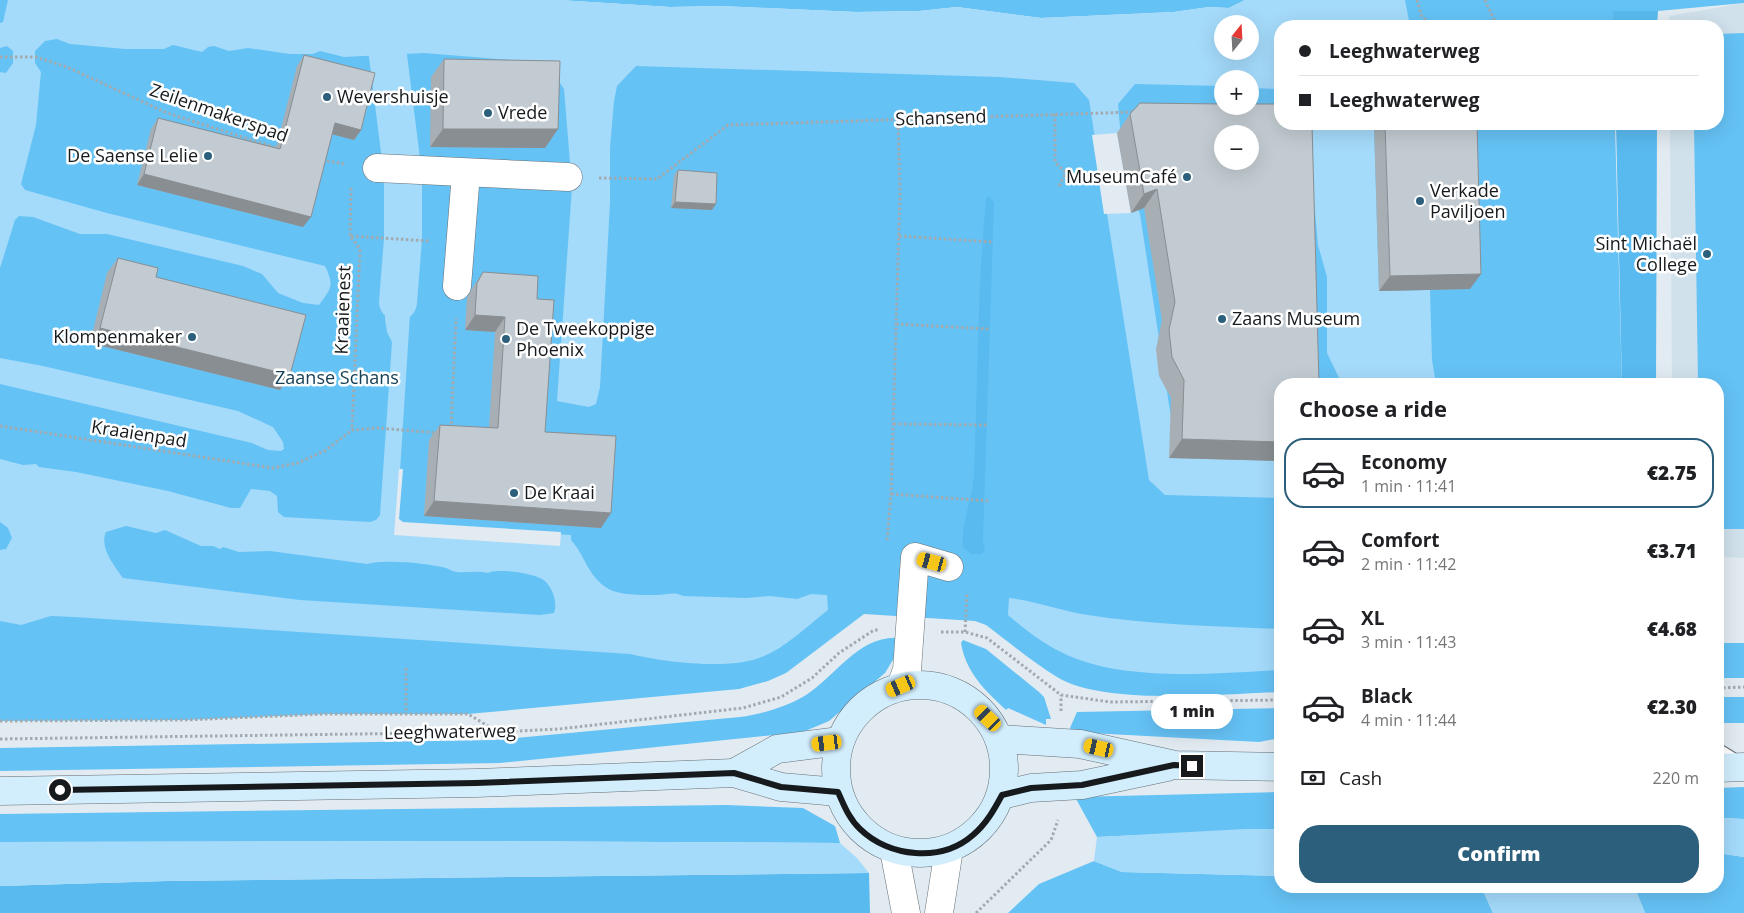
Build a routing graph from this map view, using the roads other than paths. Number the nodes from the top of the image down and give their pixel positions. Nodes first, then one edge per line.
1 (364, 166) road end
2 (466, 173) junction
3 (568, 176) dead end
4 (457, 286) road end
5 (959, 576) road end
6 (901, 686) junction
7 (1000, 739) junction
8 (840, 741) junction
9 (1724, 757) edge
10 (1174, 765) junction
11 (1274, 767) edge
12 (1735, 767) edge
13 (734, 773) junction
14 (0, 791) edge
15 (838, 792) junction
16 (1002, 795) junction
17 (949, 849) junction
18 (894, 850) junction
19 (906, 913) edge
20 (939, 913) edge

1 - 2 street
2 - 3 street
2 - 4 street
5 - 6 street
6 - 7 main road
6 - 8 main road
7 - 10 main road
7 - 16 main road
8 - 13 main road
8 - 15 main road
9 - 12 lane
10 - 11 main road
10 - 16 main road
13 - 14 main road
13 - 15 main road
15 - 18 main road
16 - 17 main road
17 - 18 main road
17 - 20 street
18 - 19 street

